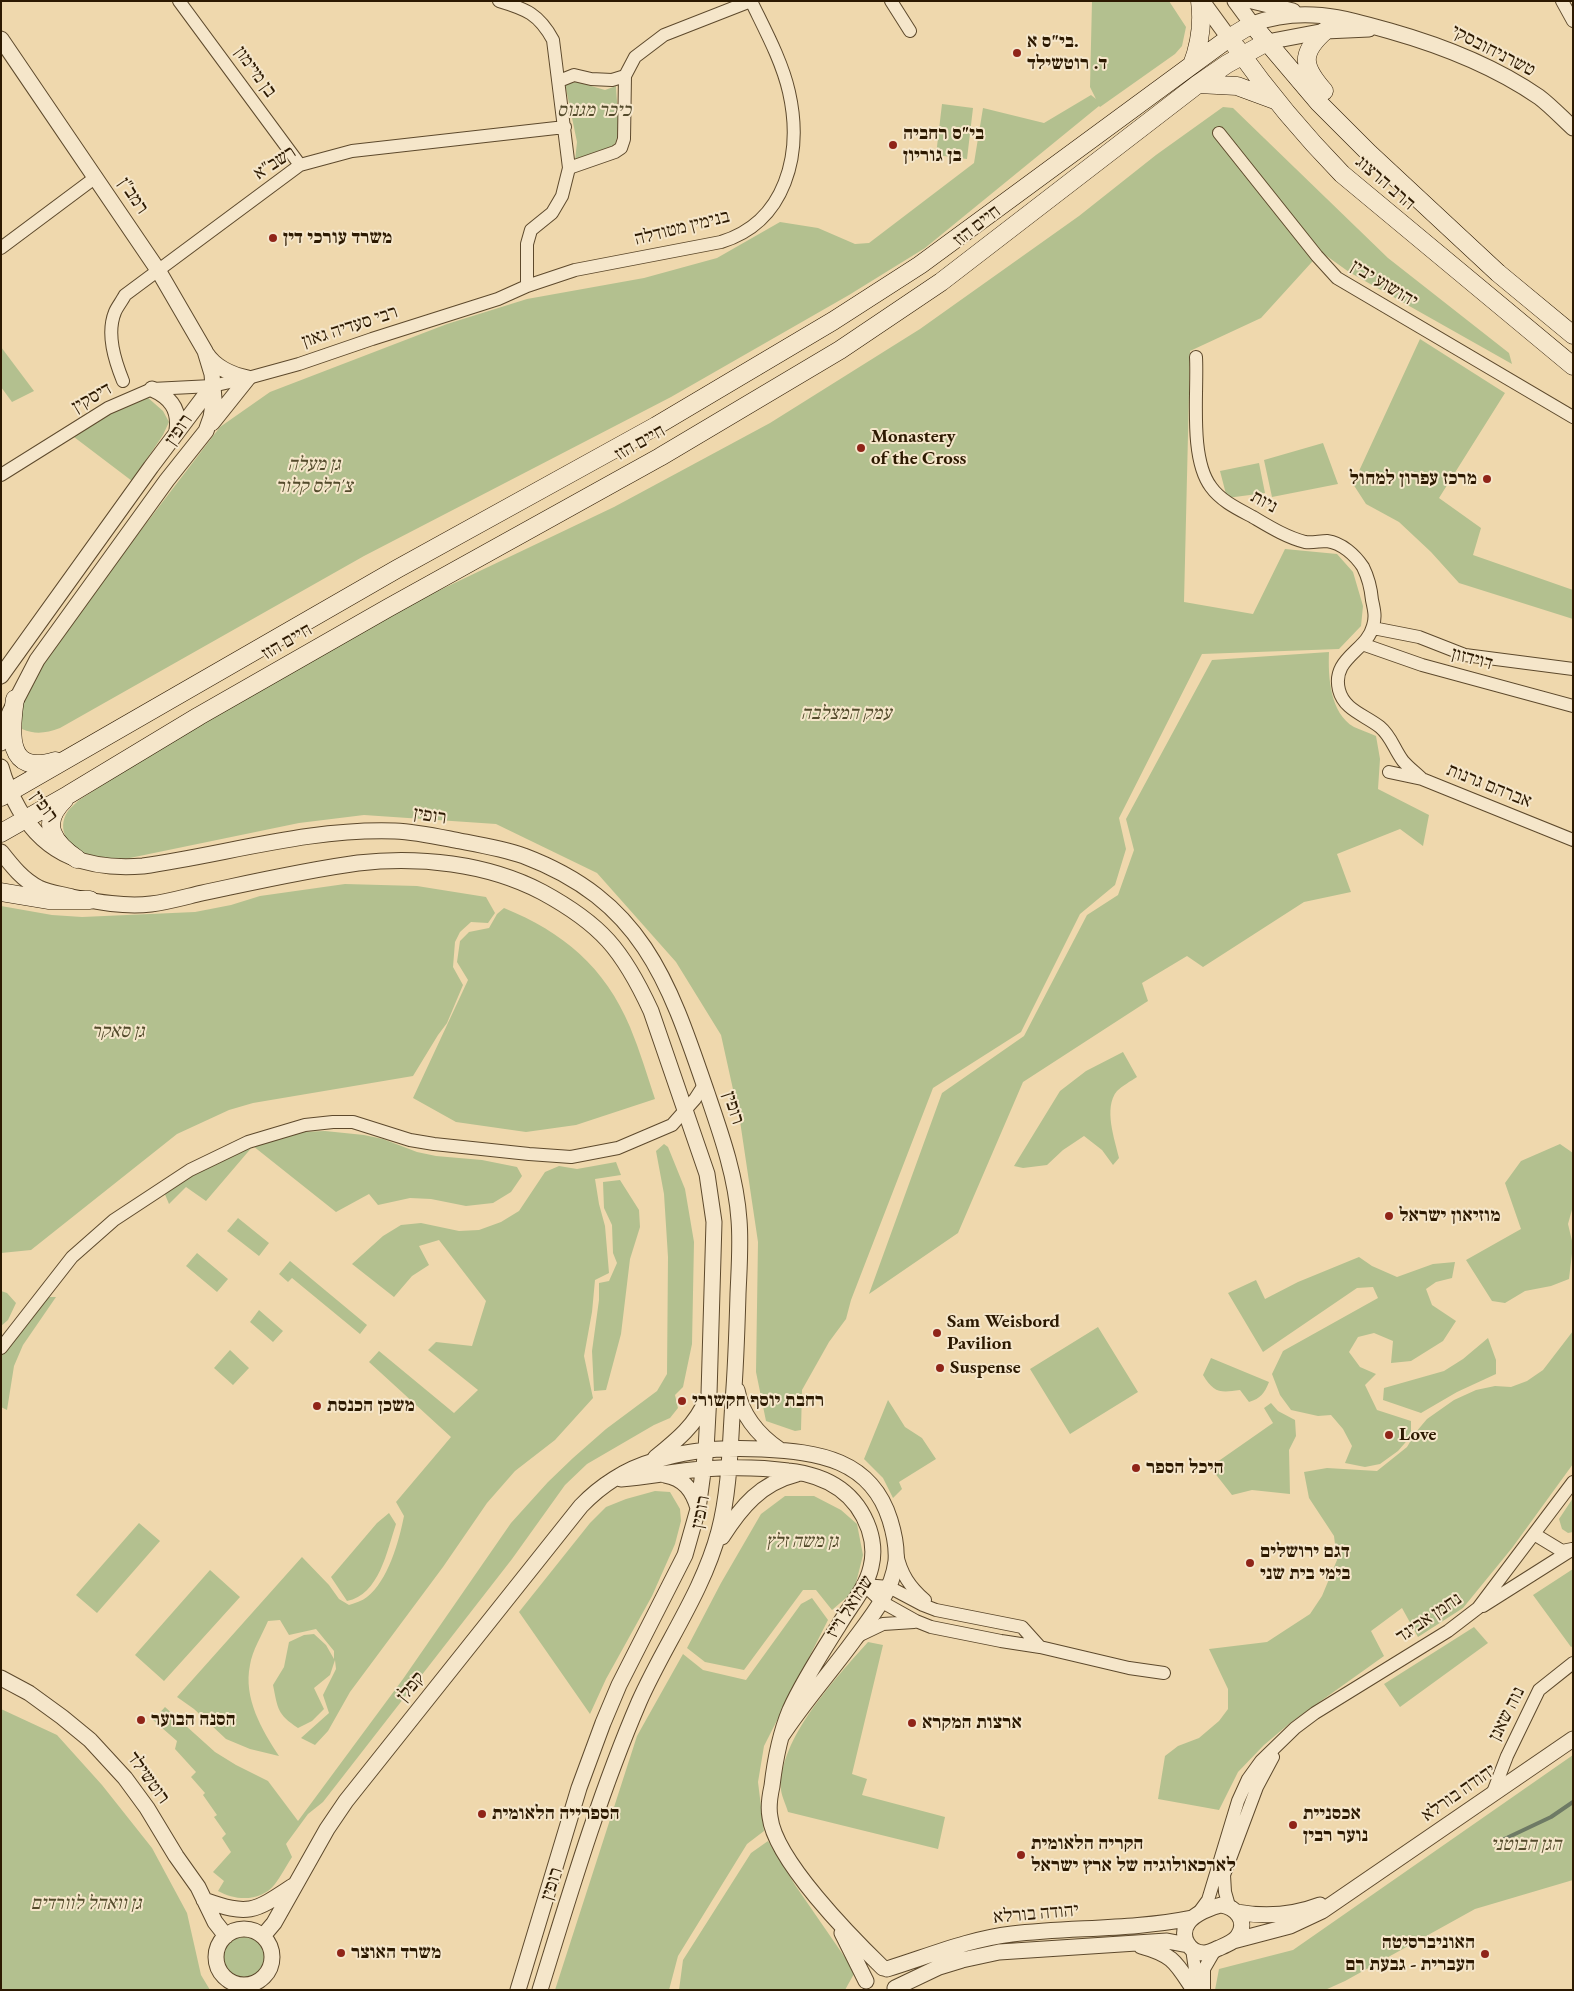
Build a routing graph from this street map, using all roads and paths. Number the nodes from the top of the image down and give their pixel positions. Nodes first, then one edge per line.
1 (179, 1) edge
2 (499, 1) edge
3 (751, 1) edge
4 (891, 1) edge
5 (1201, 1) edge
6 (1234, 1) edge
7 (1252, 1) edge
8 (1562, 1) edge
9 (1309, 14) junction
10 (1573, 21) edge
11 (1252, 24) junction
12 (1385, 29) junction
13 (910, 31) dead end
14 (1325, 32) junction
15 (1, 38) edge
16 (1230, 38) junction
17 (1267, 42) junction
18 (1242, 56) junction
19 (1192, 65) junction
20 (625, 76) junction
21 (559, 81) junction
22 (1198, 84) junction
23 (1276, 100) junction
24 (565, 127) junction
25 (1573, 128) edge
26 (1219, 133) dead end
27 (300, 165) junction
28 (569, 168) junction
29 (96, 177) junction
30 (1401, 184) junction
31 (1, 248) edge
32 (158, 270) junction
33 (527, 286) junction
34 (498, 299) joint
35 (1573, 335) edge
36 (205, 351) junction
37 (1196, 357) dead end
38 (1573, 366) edge
39 (248, 378) junction
40 (123, 381) dead end
41 (212, 386) junction
42 (152, 389) junction
43 (1573, 417) edge
44 (178, 430) junction
45 (206, 431) junction
46 (1, 475) edge
47 (1373, 628) junction
48 (1362, 644) junction
49 (1573, 669) edge
50 (1, 676) edge
51 (15, 699) junction
52 (1573, 706) edge
53 (1, 743) edge
54 (74, 754) junction
55 (1, 766) edge
56 (1389, 772) dead end
57 (1422, 779) junction
58 (5, 795) edge
59 (68, 795) junction
60 (25, 819) junction
61 (1, 833) edge
62 (1573, 840) edge
63 (1, 852) edge
64 (77, 859) junction
65 (1, 892) edge
66 (90, 900) junction
67 (704, 1085) junction
68 (685, 1110) junction
69 (1, 1348) edge
70 (735, 1378) junction
71 (709, 1394) junction
72 (730, 1449) junction
73 (706, 1450) junction
74 (780, 1450) junction
75 (651, 1461) junction
76 (728, 1468) junction
77 (703, 1469) junction
78 (803, 1473) junction
79 (661, 1474) junction
80 (612, 1480) junction
81 (1573, 1482) edge
82 (698, 1509) junction
83 (1534, 1534) junction
84 (895, 1546) junction
85 (1573, 1548) edge
86 (713, 1552) junction
87 (864, 1585) junction
88 (889, 1587) junction
89 (882, 1602) junction
90 (936, 1610) junction
91 (1465, 1619) junction
92 (916, 1621) junction
93 (856, 1638) junction
94 (1040, 1647) junction
95 (1573, 1663) edge
96 (1164, 1673) dead end
97 (1, 1678) edge
98 (1295, 1728) junction
99 (781, 1737) junction
100 (1573, 1738) edge
101 (1492, 1795) junction
102 (1368, 1881) junction
103 (296, 1883) junction
104 (201, 1894) junction
105 (822, 1902) junction
106 (1232, 1909) junction
107 (1194, 1917) junction
108 (226, 1936) junction
109 (263, 1936) junction
110 (1233, 1941) junction
111 (1132, 1943) junction
112 (1190, 1947) junction
113 (1215, 1950) junction
114 (886, 1969) junction
115 (865, 1986) edge
116 (243, 1988) edge
117 (895, 1989) edge
118 (518, 1990) edge
119 (540, 1990) edge
120 (1194, 1990) edge
121 (1198, 1990) edge
122 (1204, 1990) edge

1 - 27 street, בן מיימון
2 - 21 street
3 - 20 street
3 - 33 street, בנימין מטודלה
4 - 13 street
5 - 16 street, הרב הרצוג
5 - 19 main road
6 - 11 street, הרב הרצוג
7 - 9 street
8 - 10 street
9 - 11 street, טשרניחובסקי
9 - 12 street, טשרניחובסקי
11 - 16 main road, חיים הזז
11 - 17 main road, הרב הרצוג
12 - 14 street, טשרניחובסקי
12 - 25 street, טשרניחובסקי
14 - 17 street, טשרניחובסקי
14 - 30 main road
15 - 29 street, רמב"ן
16 - 18 main road, הרב הרצוג
16 - 19 main road, חיים הזז
17 - 18 main road, חיים הזז
17 - 30 main road, הרב הרצוג
18 - 22 main road, חיים הזז
18 - 23 main road, הרב הרצוג
19 - 54 main road, חיים הזז
20 - 21 street
20 - 28 street
21 - 24 street
22 - 23 main road
22 - 59 main road, חיים הזז
23 - 38 main road, הרב הרצוג
24 - 27 street, רשב"א
24 - 28 street
26 - 43 street, יהושוע יבין
27 - 32 street, רשב"א
28 - 33 street
29 - 31 street
29 - 32 street, רמב"ן
30 - 35 main road, הרב הרצוג
32 - 36 street, רמב"ן
32 - 40 street, רשב"א
33 - 34 street, בנימין מטודלה
34 - 39 street, רבי סעדיה גאון
36 - 39 street
36 - 41 street, רמב"ן
37 - 47 street, ניות
39 - 41 street, רבי סעדיה גאון
39 - 45 street
41 - 42 street, דיסקין
41 - 44 street, רופין
41 - 45 street, רופין
42 - 44 street
42 - 46 street, דיסקין
44 - 50 street, רופין
45 - 51 street, רופין
47 - 48 street
47 - 49 street
48 - 52 street, דוידזון
48 - 57 street
51 - 53 street, רופין
51 - 54 main road
54 - 58 main road, חיים הזז
55 - 58 street, רופין
56 - 57 street, אברהם גרנות
57 - 62 street, אברהם גרנות
58 - 60 street, רופין
59 - 60 main road, חיים הזז
59 - 64 main road
60 - 61 main road, חיים הזז
60 - 64 street, רופין
63 - 66 street, רופין
64 - 67 street, רופין
65 - 66 main road
66 - 68 street, רופין
67 - 68 street
67 - 70 street, רופין
68 - 69 street
68 - 71 street, רופין
70 - 72 street, רופין
70 - 74 street
71 - 73 street, רופין
71 - 75 street
72 - 73 street, קפלן
72 - 74 street, שמואל וייז
72 - 76 street, רופין
73 - 75 street, קפלן
73 - 77 street, רופין
74 - 84 street, שמואל וייז
75 - 80 street, קפלן
76 - 77 street, שמואל וייז
76 - 78 street, שמואל וייז
76 - 86 street, רופין
77 - 79 street, קפלן
77 - 82 street, רופין
78 - 86 street
78 - 87 street, שמואל וייז
79 - 80 street, קפלן
79 - 82 street
80 - 103 street, קפלן
81 - 83 street, נחמן אביגד
82 - 118 street, רופין
83 - 85 street
83 - 91 street, נחמן אביגד
84 - 88 street, שמואל וייז
84 - 90 street
85 - 91 street
86 - 119 street, רופין
87 - 88 street
87 - 89 street
87 - 99 street, שמואל וייז
88 - 89 street, שמואל וייז
88 - 90 street
89 - 92 street
89 - 93 street, שמואל וייז
90 - 94 street
91 - 98 street, נחמן אביגד
92 - 93 street
92 - 94 street
93 - 99 street, שמואל וייז
94 - 96 street
95 - 101 street, נוה שאנן
97 - 104 street, רוטשילד
98 - 106 street, נחמן אביגד
98 - 107 street, נחמן אביגד
99 - 105 street, שמואל וייז
100 - 101 street, יהודה בורלא
101 - 102 street, יהודה בורלא
102 - 106 street, יהודה בורלא
102 - 110 street, יהודה בורלא
103 - 104 street
103 - 109 street, קפלן
104 - 108 street, רוטשילד
105 - 114 street, שמואל וייז
105 - 115 street, שמואל וייז
106 - 107 street
106 - 110 street
107 - 112 street
107 - 114 street, יהודה בורלא
108 - 109 street
108 - 116 street
109 - 116 street
110 - 113 street
111 - 112 street, יהודה בורלא
111 - 117 street, יהודה בורלא
111 - 120 street
112 - 113 street
112 - 121 street
113 - 122 street
114 - 115 street, יהודה בורלא
114 - 117 street

